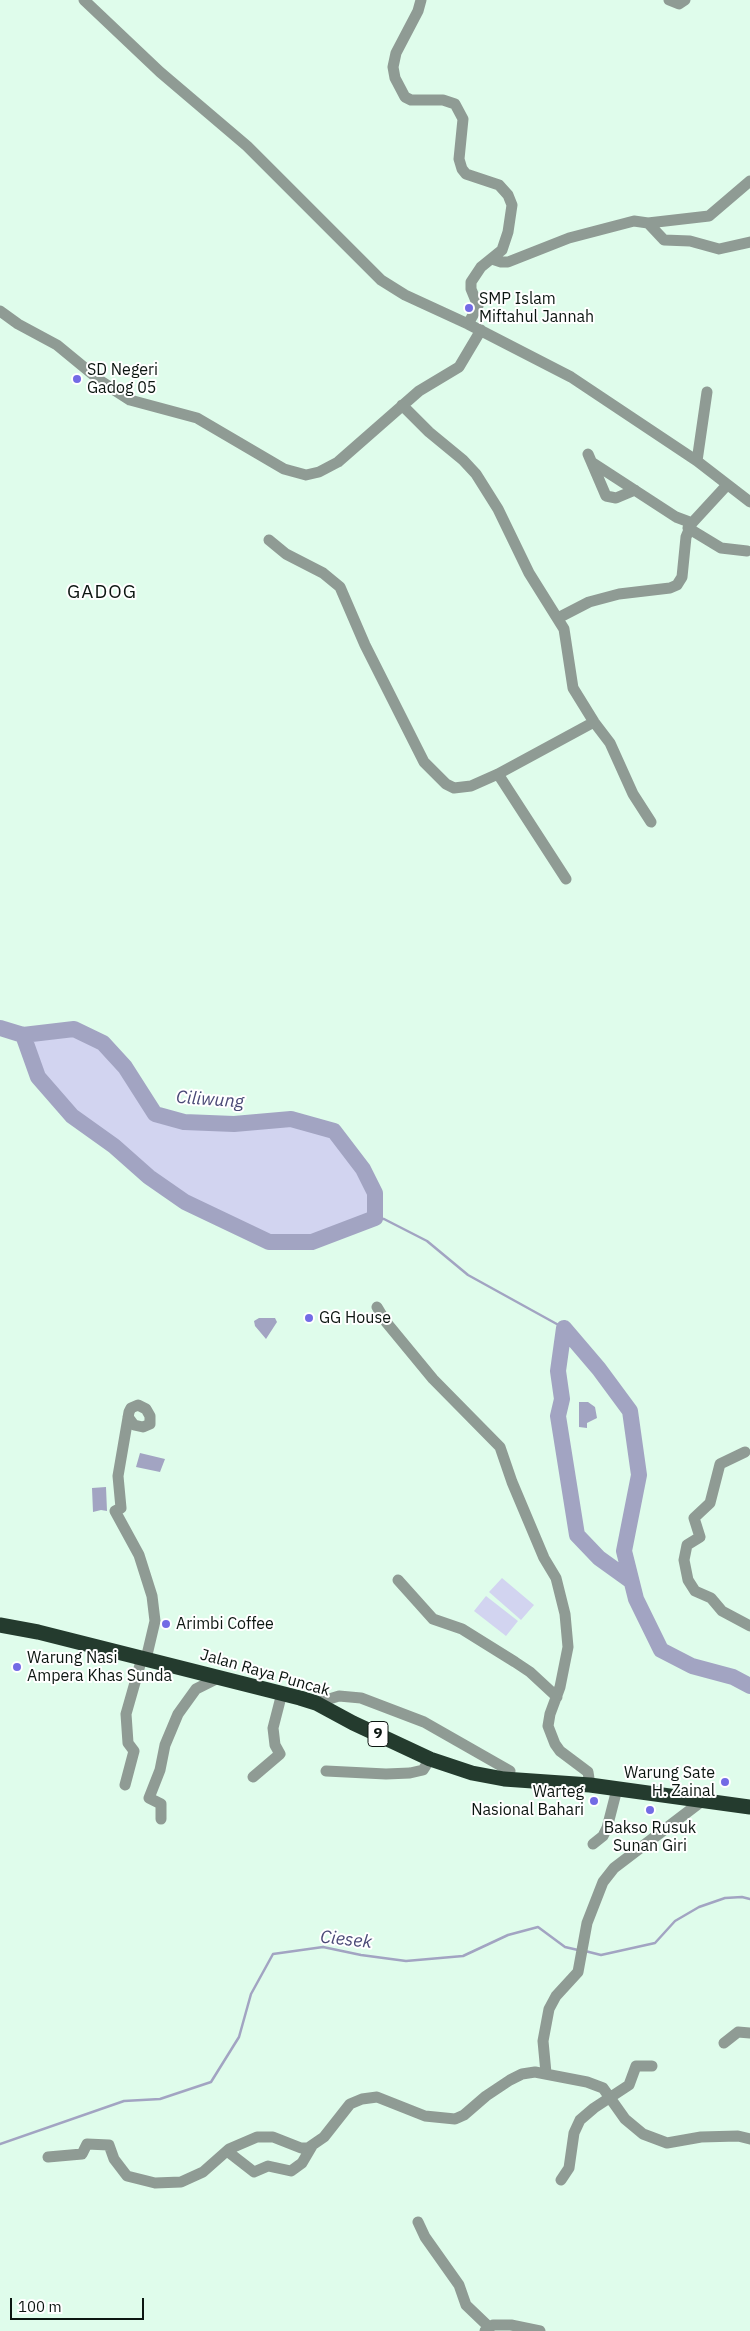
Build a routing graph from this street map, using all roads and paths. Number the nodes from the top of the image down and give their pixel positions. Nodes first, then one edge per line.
1 (84, 0) edge
2 (421, 0) edge
3 (669, 0) edge
4 (685, 0) edge
5 (750, 181) edge
6 (648, 223) junction
7 (750, 242) edge
8 (492, 259) junction
9 (0, 312) edge
10 (468, 324) junction
11 (481, 330) junction
12 (707, 392) dead end
13 (402, 405) junction
14 (697, 461) junction
15 (727, 485) junction
16 (635, 490) junction
17 (750, 502) edge
18 (690, 526) junction
19 (269, 540) dead end
20 (747, 551) dead end
21 (558, 618) junction
22 (594, 722) junction
23 (498, 774) junction
24 (651, 822) dead end
25 (566, 879) dead end
26 (377, 1307) dead end
27 (128, 1417) dead end
28 (745, 1452) dead end
29 (398, 1580) dead end
30 (0, 1625) edge
31 (750, 1626) edge
32 (144, 1658) junction
33 (220, 1677) junction
34 (282, 1693) junction
35 (556, 1697) junction
36 (316, 1703) junction
37 (430, 1759) junction
38 (510, 1770) dead end
39 (326, 1771) dead end
40 (253, 1777) dead end
41 (125, 1785) dead end
42 (590, 1785) junction
43 (617, 1789) junction
44 (702, 1801) junction
45 (750, 1807) edge
46 (161, 1819) dead end
47 (593, 1844) dead end
48 (750, 2033) edge
49 (724, 2043) dead end
50 (652, 2066) dead end
51 (546, 2073) junction
52 (611, 2099) junction
53 (750, 2139) edge
54 (312, 2146) junction
55 (227, 2151) junction
56 (48, 2157) dead end
57 (561, 2180) dead end
58 (418, 2222) dead end
59 (487, 2329) edge
60 (540, 2331) edge

1 - 10 street
2 - 8 street
3 - 4 street
5 - 6 street
6 - 7 street
6 - 8 street
8 - 10 street
9 - 13 street
10 - 11 street
11 - 13 street
11 - 14 street
12 - 14 street
13 - 21 street
14 - 15 street
15 - 17 street
15 - 18 street
16 - 16 street
16 - 18 street
18 - 20 street
18 - 21 street
19 - 23 street
21 - 22 street
22 - 23 street
22 - 24 street
23 - 25 street
26 - 35 street
27 - 32 street
28 - 31 street
29 - 35 street
30 - 32 highway, Jalan Raya Puncak / 9
32 - 33 highway, Jalan Raya Puncak / 9
32 - 41 street
33 - 34 highway, Jalan Raya Puncak / 9
33 - 46 street
34 - 36 highway, Jalan Raya Puncak / 9
34 - 40 street
35 - 42 street
36 - 37 highway, Jalan Raya Puncak / 9
36 - 38 street
37 - 39 street
37 - 42 highway, Jalan Raya Puncak / 9
42 - 43 highway, Jalan Raya Puncak / 9
43 - 44 highway, Jalan Raya Puncak / 9
43 - 47 street
44 - 45 highway, Jalan Raya Puncak / 9
44 - 51 street
48 - 49 street
50 - 52 street
51 - 52 street
51 - 54 street
52 - 53 street
52 - 57 street
54 - 55 street
54 - 55 street
55 - 56 street
58 - 59 street
59 - 60 street

